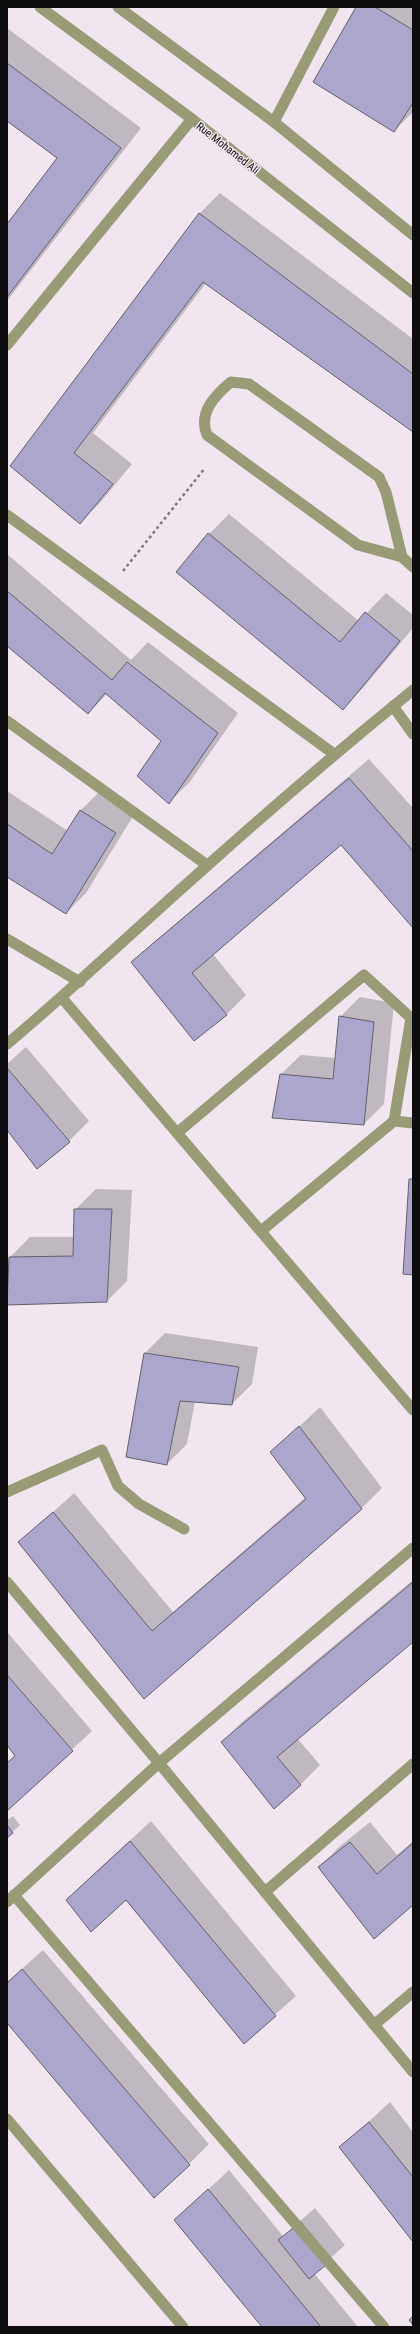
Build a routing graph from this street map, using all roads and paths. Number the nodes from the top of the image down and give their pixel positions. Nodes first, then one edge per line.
1 (40, 7) edge
2 (118, 7) edge
3 (334, 7) edge
4 (192, 119) junction
5 (274, 122) junction
6 (413, 236) edge
7 (413, 293) edge
8 (7, 345) edge
9 (205, 468) dead end
10 (7, 515) edge
11 (402, 557) junction
12 (413, 567) edge
13 (109, 590) junction
14 (413, 690) edge
15 (393, 706) junction
16 (7, 721) edge
17 (413, 734) edge
18 (334, 754) junction
19 (207, 865) junction
20 (7, 939) edge
21 (80, 982) junction
22 (62, 998) junction
23 (7, 1044) edge
24 (394, 1121) junction
25 (413, 1123) edge
26 (177, 1133) junction
27 (261, 1231) junction
28 (413, 1410) edge
29 (7, 1492) edge
30 (184, 1528) dead end
31 (413, 1548) edge
32 (7, 1582) edge
33 (159, 1763) junction
34 (413, 1764) edge
35 (265, 1892) junction
36 (10, 1899) edge
37 (413, 1992) edge
38 (374, 2025) junction
39 (413, 2072) edge
40 (7, 2119) edge
41 (183, 2327) edge
42 (384, 2327) edge

1 - 4 street, Rue Mohamed Ali
2 - 5 street
3 - 5 street
4 - 7 street, Rue Mohamed Ali
4 - 8 street
5 - 6 street
9 - 13 path
10 - 13 street
11 - 11 street
11 - 12 street
13 - 18 street
14 - 15 street
15 - 17 street
15 - 18 street
16 - 19 street
18 - 19 street
19 - 21 street
20 - 21 street
21 - 22 street
22 - 23 street
22 - 26 street
24 - 25 street
24 - 26 street
24 - 27 street
26 - 27 street
27 - 28 street
29 - 30 street
31 - 33 street
32 - 33 street
33 - 35 street
33 - 36 street
34 - 35 street
35 - 38 street
36 - 42 street
37 - 38 street
38 - 39 street
40 - 41 street

